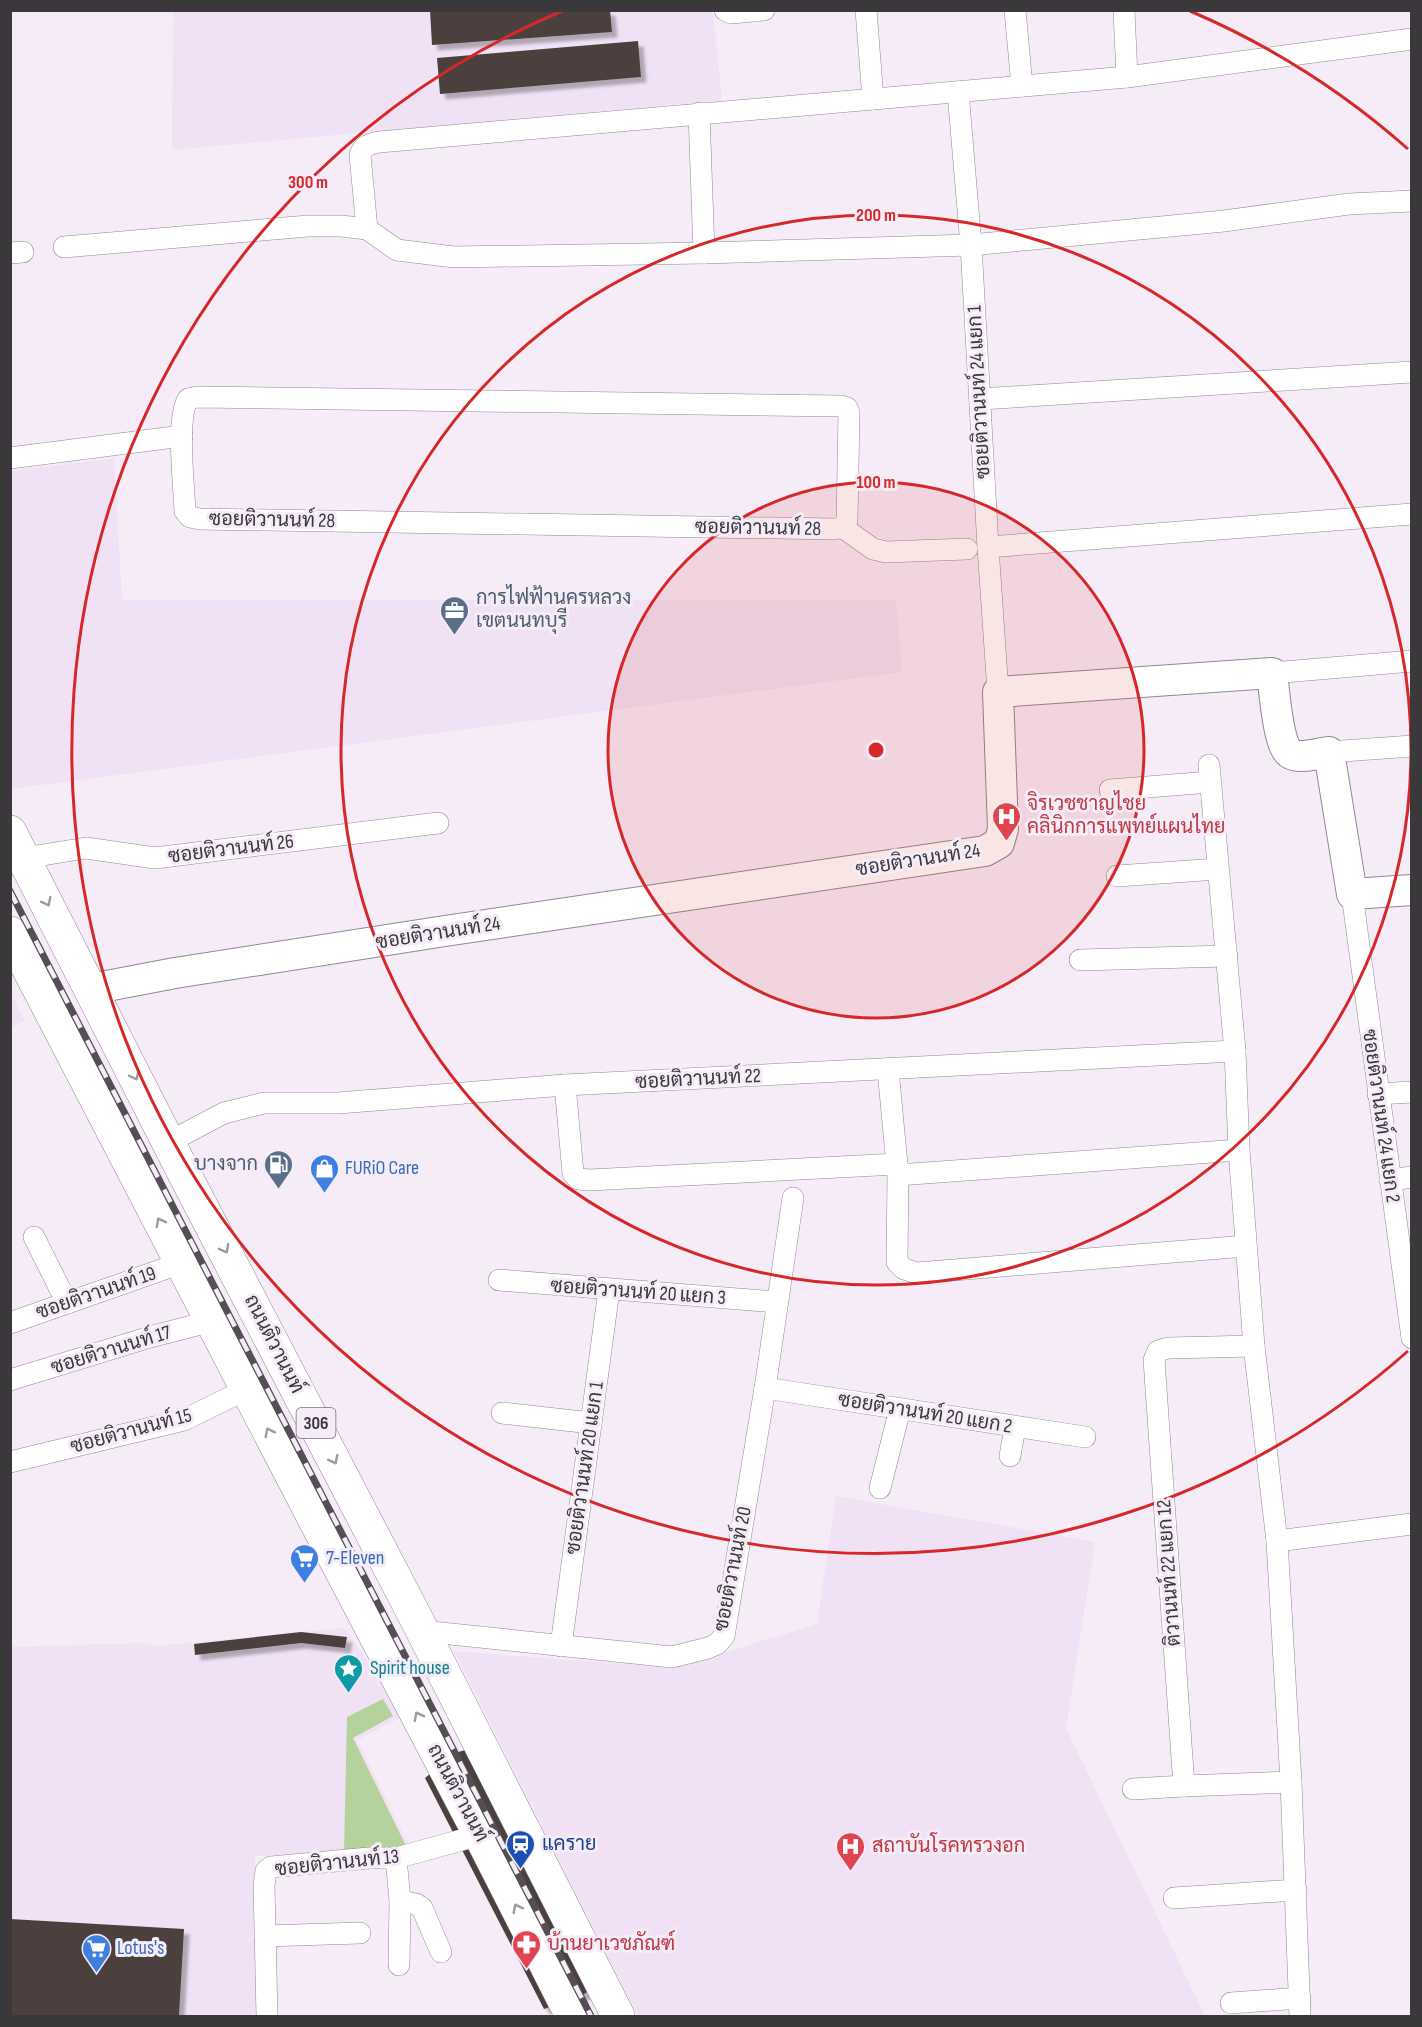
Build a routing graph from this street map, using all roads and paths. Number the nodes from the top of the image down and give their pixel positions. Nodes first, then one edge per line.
1 (725, 10) edge
2 (764, 10) edge
3 (866, 10) edge
4 (1015, 10) edge
5 (1124, 10) edge
6 (1412, 39) edge
7 (1127, 77) junction
8 (1022, 86) junction
9 (958, 92) junction
10 (873, 99) junction
11 (699, 113) junction
12 (1412, 201) edge
13 (367, 229) junction
14 (971, 244) junction
15 (64, 247) dead end
16 (704, 253) junction
17 (1412, 372) edge
18 (980, 399) junction
19 (182, 436) junction
20 (10, 458) edge
21 (1412, 514) edge
22 (842, 527) junction
23 (978, 548) junction
24 (1412, 661) edge
25 (1272, 673) junction
26 (998, 692) junction
27 (1412, 746) edge
28 (1329, 752) junction
29 (1110, 790) dead end
30 (438, 823) dead end
31 (17, 845) edge
32 (1218, 869) junction
33 (1117, 876) dead end
34 (1412, 890) edge
35 (1352, 894) junction
36 (10, 933) edge
37 (1227, 956) junction
38 (1080, 960) dead end
39 (91, 989) junction
40 (1235, 1051) junction
41 (888, 1070) junction
42 (565, 1085) junction
43 (1412, 1092) edge
44 (1378, 1094) junction
45 (169, 1142) junction
46 (1239, 1150) junction
47 (897, 1169) junction
48 (1412, 1177) edge
49 (1390, 1180) junction
50 (793, 1198) dead end
51 (1405, 1236) edge
52 (34, 1237) dead end
53 (1246, 1246) junction
54 (181, 1263) junction
55 (499, 1280) dead end
56 (609, 1290) junction
57 (777, 1302) junction
58 (67, 1303) junction
59 (212, 1321) junction
60 (10, 1323) edge
61 (1412, 1338) edge
62 (1254, 1346) junction
63 (10, 1380) edge
64 (765, 1388) junction
65 (247, 1389) junction
66 (900, 1409) junction
67 (502, 1413) dead end
68 (591, 1423) junction
69 (1015, 1426) junction
70 (1085, 1437) dead end
71 (1010, 1456) dead end
72 (10, 1462) edge
73 (880, 1488) dead end
74 (1412, 1524) edge
75 (1277, 1541) junction
76 (422, 1631) junction
77 (561, 1646) junction
78 (1292, 1782) junction
79 (1184, 1786) junction
80 (1133, 1789) dead end
81 (480, 1835) junction
82 (396, 1858) junction
83 (1296, 1890) junction
84 (1174, 1898) dead end
85 (400, 1901) junction
86 (360, 1933) dead end
87 (265, 1936) junction
88 (441, 1952) dead end
89 (399, 1965) dead end
90 (1231, 2003) dead end
91 (1300, 2007) edge
92 (267, 2016) edge
93 (572, 2016) edge
94 (618, 2016) edge

1 - 2 street
3 - 10 street
4 - 8 street
5 - 7 street
6 - 7 street
7 - 8 street
8 - 9 street
9 - 10 street
9 - 14 street, ซอยติวานนท์ 24 แยก 1
10 - 11 street
11 - 13 street
11 - 16 street
12 - 14 street
13 - 15 street
13 - 16 street
14 - 16 street
14 - 18 street, ซอยติวานนท์ 24 แยก 1
17 - 18 street
18 - 23 street, ซอยติวานนท์ 24 แยก 1
19 - 20 street
19 - 22 street, ซอยติวานนท์ 28
19 - 22 street, ซอยติวานนท์ 28
21 - 23 street
22 - 23 street
23 - 26 street, ซอยติวานนท์ 24 แยก 1
24 - 25 street
25 - 26 street
25 - 28 street
26 - 39 street, ซอยติวานนท์ 24
27 - 28 street
28 - 35 street
29 - 32 street
30 - 31 street, ซอยติวานนท์ 26
31 -> 39 main road, ถนนติวานนท์ / 306
32 - 33 street
32 - 37 street
34 - 35 street
35 - 44 street, ซอยติวานนท์ 24 แยก 2
54 -> 36 main road, ถนนติวานนท์ / 306
37 - 38 street
37 - 40 street
39 -> 45 main road, ถนนติวานนท์ / 306
40 - 41 street, ซอยติวานนท์ 22
40 - 46 street
41 - 42 street, ซอยติวานนท์ 22
41 - 47 street
42 - 45 street, ซอยติวานนท์ 22
42 - 47 street
43 - 44 street
44 - 49 street, ซอยติวานนท์ 24 แยก 2
45 -> 76 main road, ถนนติวานนท์ / 306
46 - 47 street
46 - 53 street
47 - 53 street
48 - 49 street
49 - 51 street, ซอยติวานนท์ 24 แยก 2
50 - 57 street, ซอยติวานนท์ 20
51 - 61 street, ซอยติวานนท์ 24 แยก 2
52 - 58 street
53 - 62 street
54 - 58 street, ซอยติวานนท์ 19
54 - 59 main road, ถนนติวานนท์ / 306
55 - 56 street, ซอยติวานนท์ 20 แยก 3
56 - 57 street, ซอยติวานนท์ 20 แยก 3
56 - 68 street, ซอยติวานนท์ 20 แยก 1
57 - 64 street, ซอยติวานนท์ 20
58 - 60 street, ซอยติวานนท์ 19
59 - 63 street, ซอยติวานนท์ 17
59 - 65 main road, ถนนติวานนท์ / 306
62 - 75 street
62 - 79 street, ติวานนท์ 22 แยก 12
64 - 66 street, ซอยติวานนท์ 20 แยก 2
64 - 77 street, ซอยติวานนท์ 20
65 - 72 street, ซอยติวานนท์ 15
81 -> 65 main road, ถนนติวานนท์ / 306
66 - 69 street, ซอยติวานนท์ 20 แยก 2
66 - 73 street
67 - 68 street
68 - 77 street, ซอยติวานนท์ 20 แยก 1
69 - 70 street, ซอยติวานนท์ 20 แยก 2
69 - 71 street
74 - 75 street
75 - 78 street
76 - 77 street, ซอยติวานนท์ 20
76 - 94 main road, ถนนติวานนท์ / 306
78 - 79 street
78 - 83 street
79 - 80 street
81 - 82 street, ซอยติวานนท์ 13
93 -> 81 main road, ถนนติวานนท์ / 306
82 - 85 street
82 - 87 street, ซอยติวานนท์ 13
83 - 84 street
83 - 91 street
85 - 88 street
85 - 89 street
86 - 87 street
87 - 92 street, ซอยติวานนท์ 13
90 - 91 street

